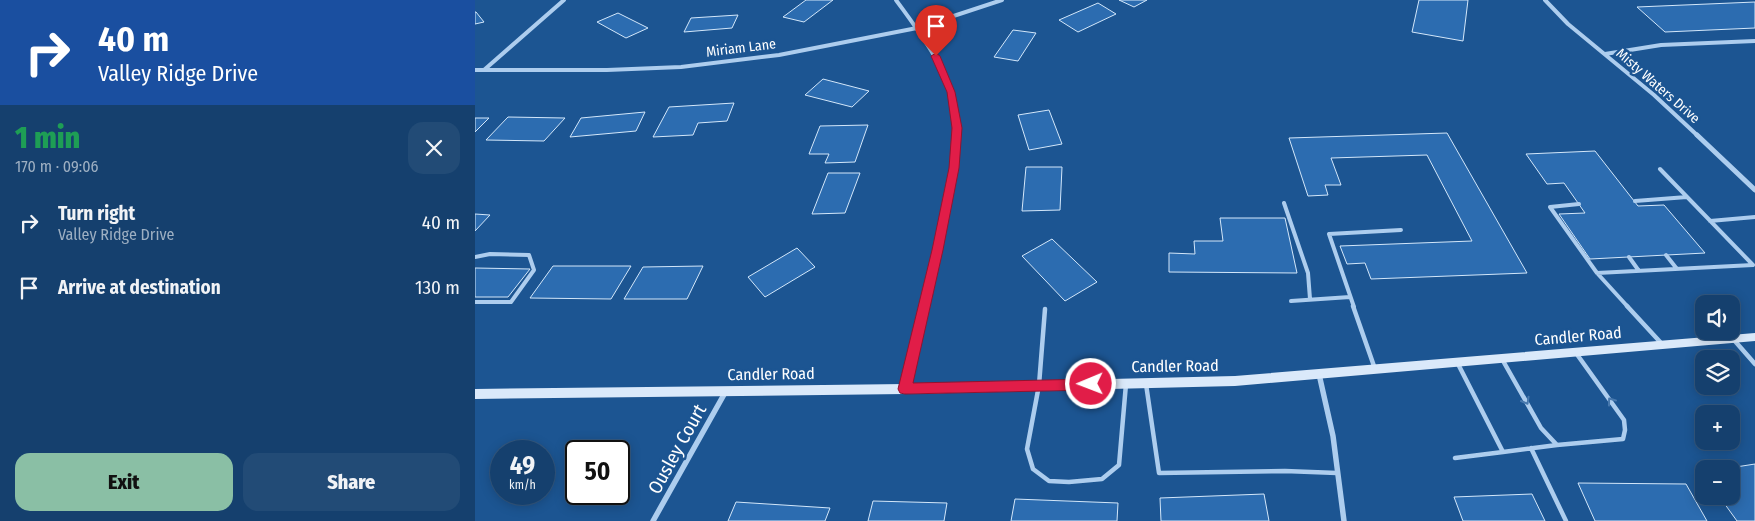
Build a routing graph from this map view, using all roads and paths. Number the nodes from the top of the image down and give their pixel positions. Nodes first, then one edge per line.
1 (564, 0) edge
2 (896, 0) edge
3 (1002, 0) edge
4 (1545, 0) edge
5 (917, 28) junction
6 (1755, 41) edge
7 (1605, 54) junction
8 (475, 70) edge
9 (483, 70) junction
10 (1661, 169) dead end
11 (1755, 190) edge
12 (1687, 197) junction
13 (1635, 200) dead end
14 (1284, 203) dead end
15 (1579, 204) dead end
16 (1755, 217) edge
17 (1710, 221) junction
18 (1401, 230) dead end
19 (1666, 255) dead end
20 (475, 257) edge
21 (1629, 257) dead end
22 (1677, 269) junction
23 (1639, 271) junction
24 (1597, 273) junction
25 (1350, 297) junction
26 (1310, 299) junction
27 (1291, 301) dead end
28 (475, 302) edge
29 (1045, 310) dead end
30 (1755, 337) edge
31 (1740, 338) edge
32 (1722, 340) edge
33 (1733, 340) edge
34 (1664, 346) junction
35 (1575, 353) junction
36 (1502, 359) junction
37 (1457, 362) junction
38 (1755, 364) edge
39 (1375, 369) junction
40 (1319, 374) junction
41 (1145, 383) junction
42 (1126, 384) junction
43 (1039, 385) junction
44 (905, 389) junction
45 (726, 390) junction
46 (475, 394) edge
47 (1557, 445) junction
48 (1531, 448) junction
49 (1503, 452) junction
50 (1455, 458) dead end
51 (1337, 473) junction
52 (653, 521) edge
53 (1344, 521) edge
54 (1566, 521) edge

1 - 9 street
2 - 5 street
3 - 5 street, Miriam Lane
4 - 7 street, Misty Waters Drive
5 - 9 street, Miriam Lane
5 - 44 street
6 - 7 street
7 - 11 street, Misty Waters Drive
8 - 9 street, Miriam Lane
10 - 12 lane
12 - 13 lane
12 - 17 lane
14 - 26 lane
15 - 24 lane
16 - 17 lane
17 - 22 lane
18 - 25 lane
19 - 22 lane
20 - 28 lane
21 - 23 lane
22 - 23 lane
23 - 24 lane
24 - 34 lane
25 - 26 lane
25 - 39 lane
26 - 27 lane
29 - 43 lane
30 - 31 main road, Candler Road
32 - 34 main road, Candler Road
33 - 38 lane
34 - 35 main road, Candler Road
35 - 36 main road, Candler Road
47 -> 35 lane
36 - 37 main road, Candler Road
36 -> 47 lane
37 - 39 main road, Candler Road
37 - 49 lane
39 - 40 main road, Candler Road
40 - 41 main road, Candler Road
40 - 51 street
41 - 42 main road, Candler Road
41 - 51 lane
42 - 43 main road, Candler Road
42 - 43 lane
43 - 44 main road, Candler Road
44 - 45 main road, Candler Road
45 - 46 main road, Candler Road
45 - 52 street, Ousley Court
47 - 48 lane
48 - 49 lane
48 - 54 lane
49 - 50 lane
51 - 53 street

